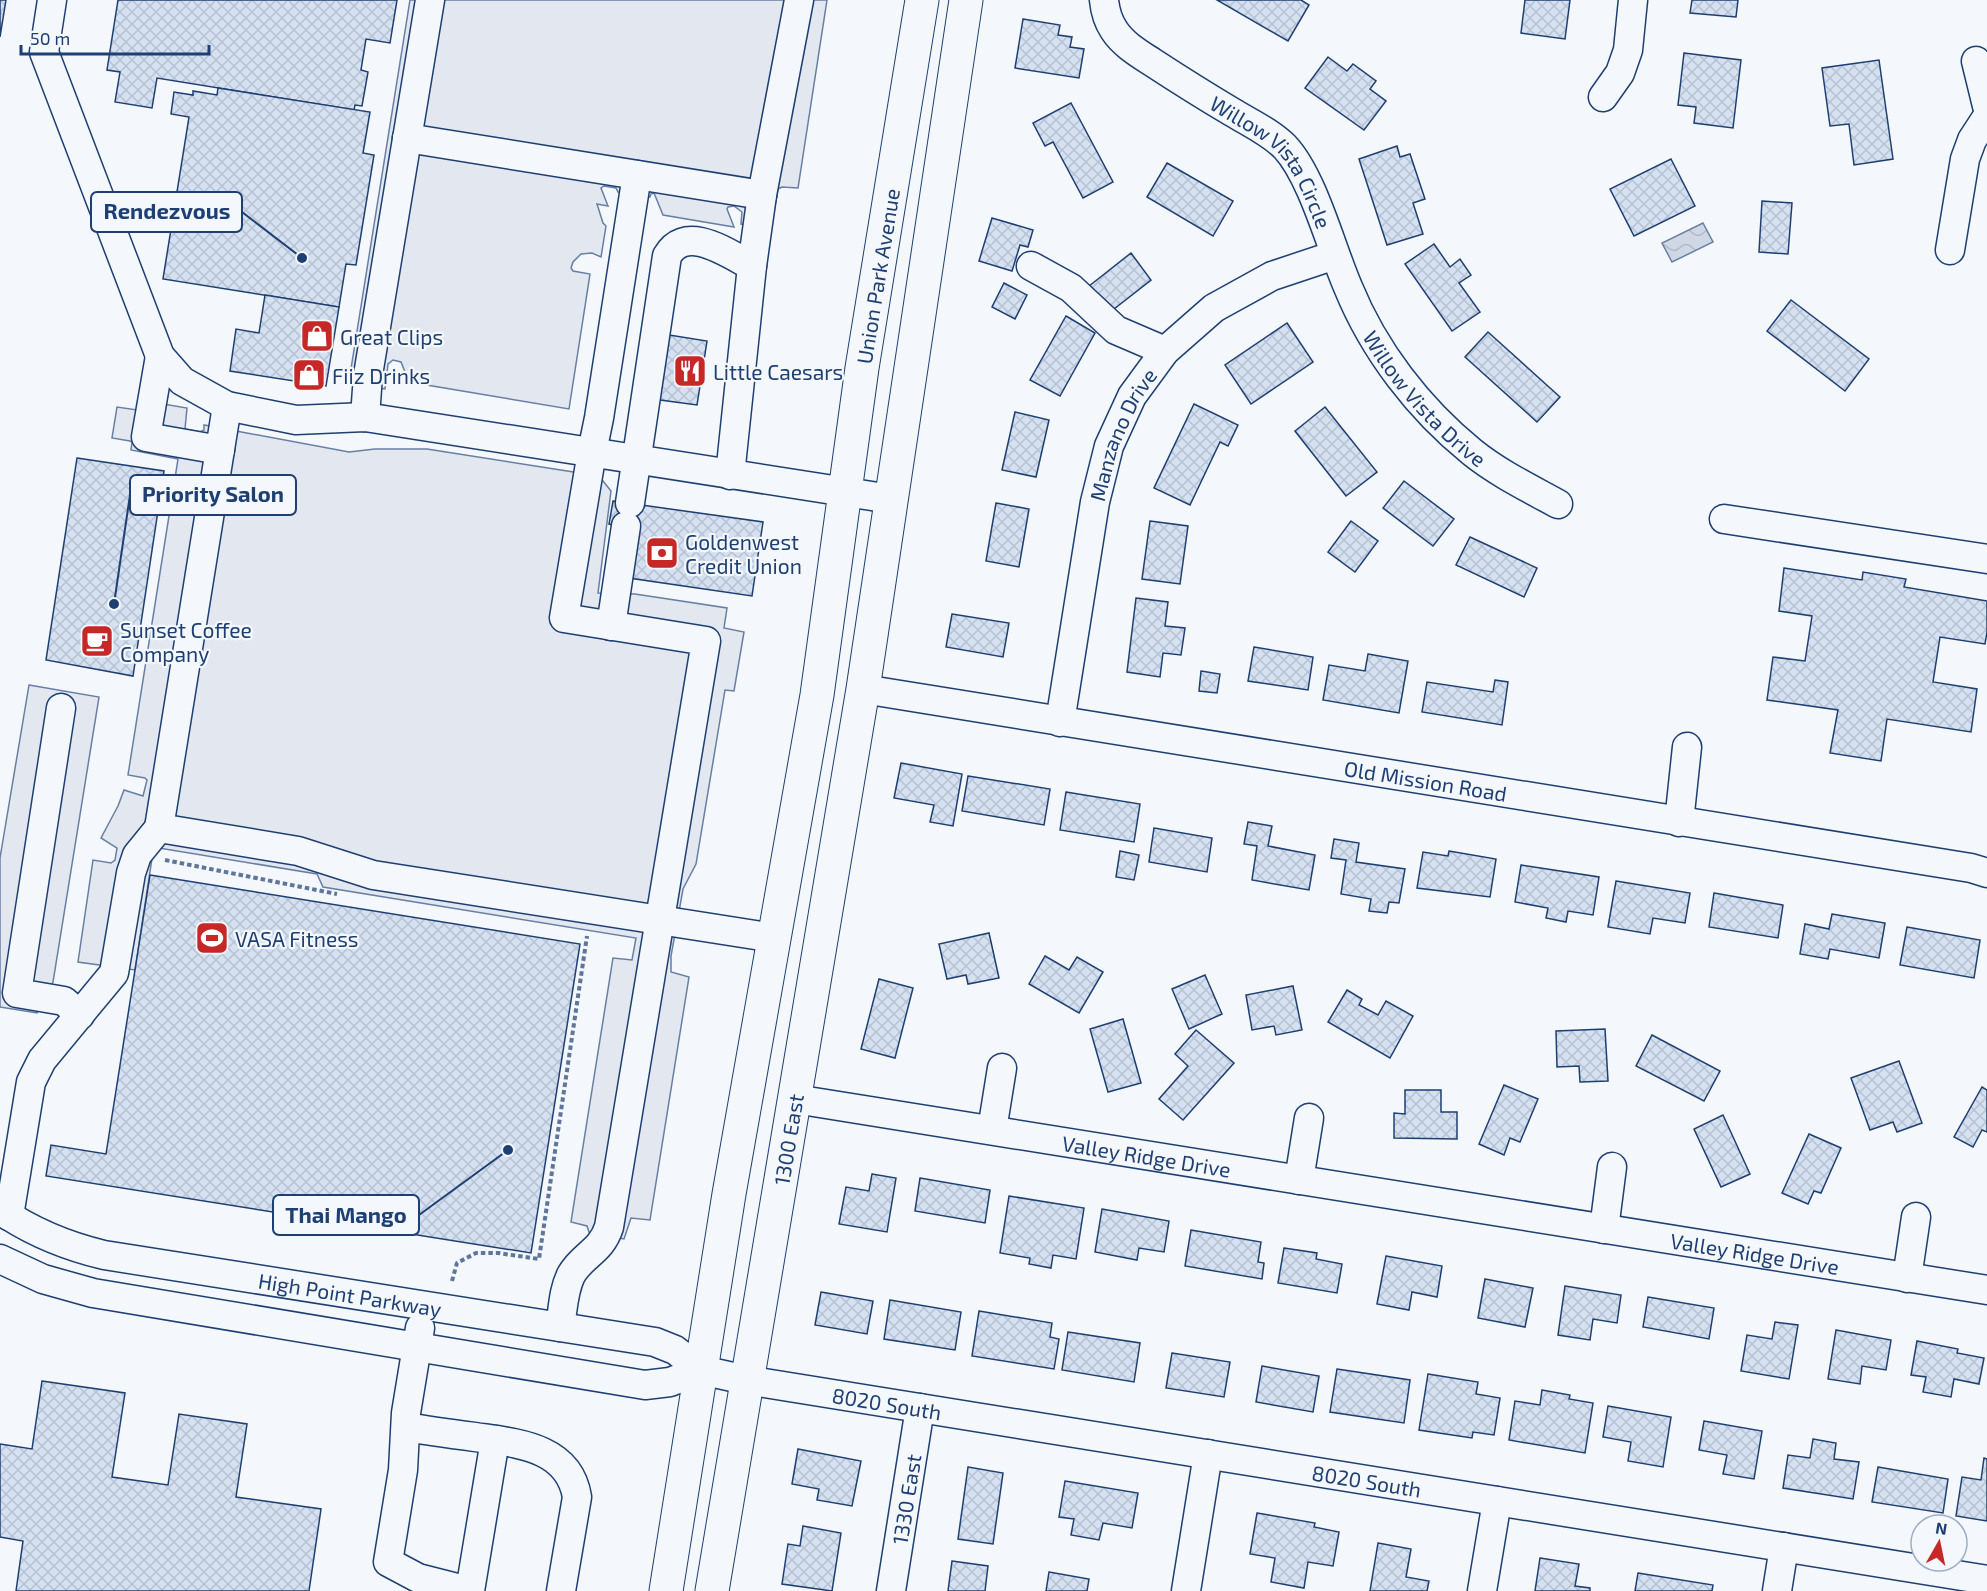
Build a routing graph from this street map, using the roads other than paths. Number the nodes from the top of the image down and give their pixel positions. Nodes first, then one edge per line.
1 (52, 0) edge
2 (430, 0) edge
3 (799, 0) edge
4 (922, 0) edge
5 (966, 0) edge
6 (1104, 0) edge
7 (1634, 0) edge
8 (1976, 61) dead end
9 (1603, 97) dead end
10 (1987, 106) edge
11 (1987, 117) edge
12 (407, 138) junction
13 (637, 175) junction
14 (762, 195) junction
15 (1950, 250) dead end
16 (1335, 255) junction
17 (752, 266) junction
18 (1031, 266) dead end
19 (1165, 351) junction
20 (160, 356) junction
21 (227, 406) junction
22 (366, 417) junction
23 (220, 450) junction
24 (592, 452) junction
25 (637, 458) junction
26 (730, 474) junction
27 (844, 492) junction
28 (891, 499) junction
29 (1557, 504) dead end
30 (1724, 519) dead end
31 (1987, 559) edge
32 (611, 626) junction
33 (863, 690) junction
34 (61, 708) dead end
35 (1060, 722) junction
36 (1687, 747) dead end
37 (1679, 822) junction
38 (159, 828) junction
39 (1987, 873) edge
40 (659, 921) junction
41 (774, 938) junction
42 (80, 1015) junction
43 (1002, 1068) dead end
44 (795, 1099) junction
45 (1309, 1118) dead end
46 (992, 1130) junction
47 (1612, 1167) dead end
48 (1299, 1180) junction
49 (5, 1213) edge
50 (1916, 1217) dead end
51 (1604, 1229) junction
52 (0, 1259) edge
53 (1907, 1278) junction
54 (1987, 1290) edge
55 (424, 1305) junction
56 (560, 1327) junction
57 (417, 1346) junction
58 (701, 1370) junction
59 (746, 1380) junction
60 (920, 1408) junction
61 (406, 1427) junction
62 (495, 1440) junction
63 (1208, 1454) junction
64 (1497, 1501) junction
65 (1784, 1547) junction
66 (1987, 1580) edge
67 (469, 1591) edge
68 (561, 1591) edge
69 (666, 1591) edge
70 (712, 1591) edge
71 (891, 1591) edge
72 (1186, 1591) edge
73 (1482, 1591) edge
74 (1777, 1591) edge

1 - 20 street
2 - 12 street
3 - 14 street
4 - 27 main road, Union Park Avenue
5 - 28 main road
6 - 16 street, Willow Vista Circle
7 - 9 street
8 - 10 street
11 - 15 street
12 - 13 street
12 - 22 street
13 - 14 street
13 - 24 street
14 - 17 street
16 - 19 street, Manzano Drive
16 - 29 street, Willow Vista Drive
17 - 25 street
17 - 26 street
18 - 19 street
19 - 35 street, Manzano Drive
20 - 21 street
20 - 23 street
21 - 22 street
21 - 23 street
22 - 24 street
23 - 38 street
24 - 25 street
24 - 32 street
25 - 26 street
25 - 32 street
26 - 27 street
27 - 28 street
27 - 41 main road, Union Park Avenue
28 - 33 main road
30 - 31 street
32 - 40 street
33 - 35 street, Old Mission Road
33 - 44 main road, 1300 East
34 - 42 street
35 - 37 street, Old Mission Road
36 - 37 street
37 - 39 street, Old Mission Road
38 - 40 street
38 - 42 street
40 - 41 street
40 - 56 street
41 - 58 main road
42 - 49 street
43 - 46 street
44 - 46 street, Valley Ridge Drive
44 - 59 main road, 1300 East
45 - 48 street
46 - 48 street, Valley Ridge Drive
47 - 51 street
48 - 51 street, Valley Ridge Drive
49 - 55 street, High Point Parkway
50 - 53 street
51 - 53 street, Valley Ridge Drive
52 - 57 street, High Point Parkway
53 - 54 street, Valley Ridge Drive
55 - 56 street, High Point Parkway
55 - 57 street
56 - 58 street, High Point Parkway
57 - 58 street, High Point Parkway
57 - 61 street
58 - 59 street, High Point Parkway
58 - 69 main road
59 - 60 street, 8020 South
59 - 70 main road, 1300 East
60 - 63 street, 8020 South
60 - 71 street, 1330 East
61 - 62 street
61 - 67 street
62 - 67 street
62 - 68 street
63 - 64 street, 8020 South
63 - 72 street
64 - 65 street, 8020 South
64 - 73 street
65 - 66 street, 8020 South
65 - 74 street

